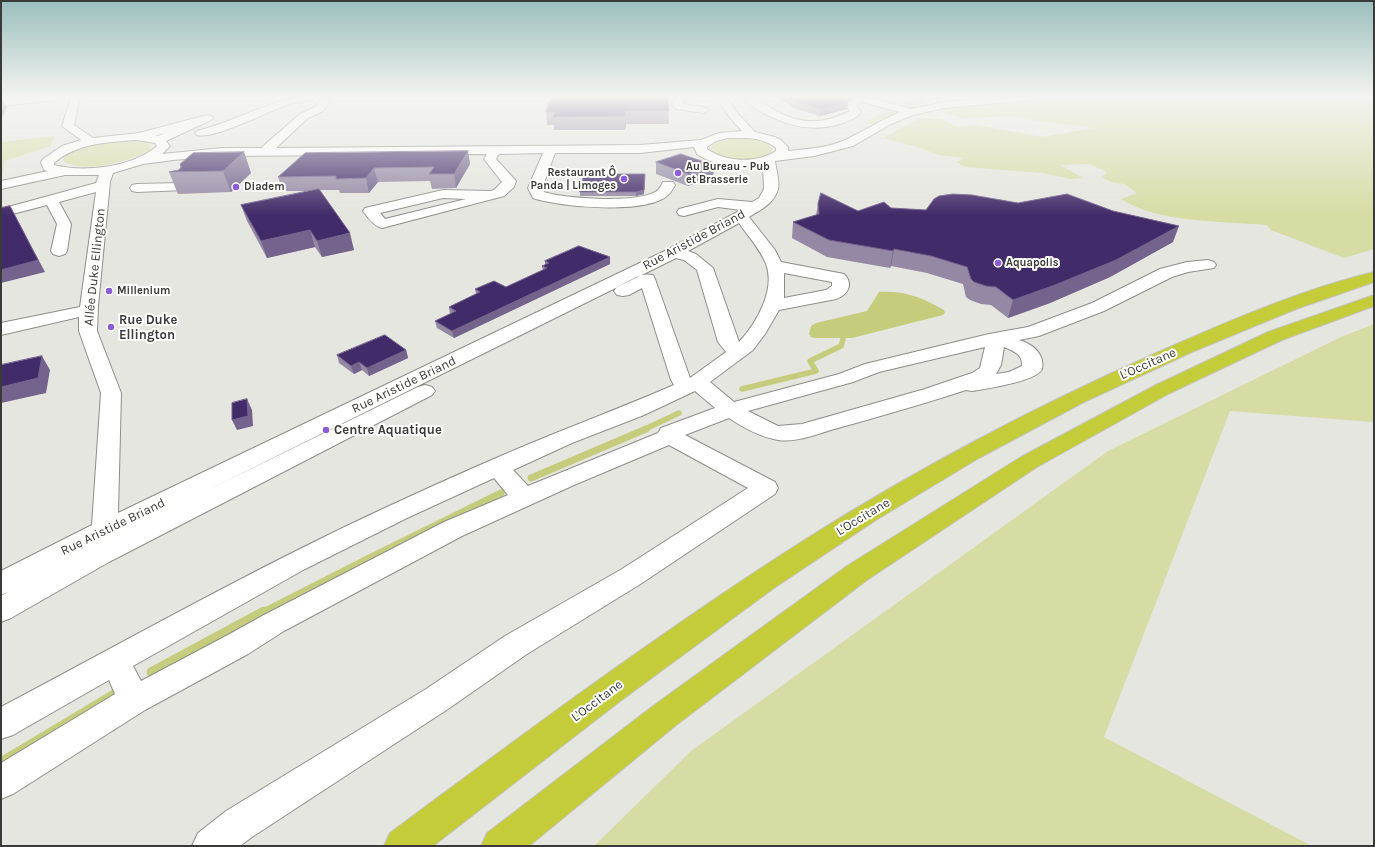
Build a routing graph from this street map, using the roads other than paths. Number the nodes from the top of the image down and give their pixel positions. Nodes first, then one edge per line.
1 (82, 137) edge
2 (133, 137) edge
3 (139, 137) edge
4 (174, 137) edge
5 (281, 137) edge
6 (719, 137) edge
7 (755, 137) edge
8 (861, 137) edge
9 (94, 142) junction
10 (162, 143) junction
11 (704, 149) junction
12 (445, 150) junction
13 (494, 150) junction
14 (545, 150) junction
15 (222, 152) junction
16 (264, 152) junction
17 (776, 154) junction
18 (141, 161) junction
19 (47, 162) junction
20 (529, 163) dead end
21 (545, 163) junction
22 (560, 163) dead end
23 (740, 163) junction
24 (65, 171) junction
25 (105, 178) junction
26 (1, 182) edge
27 (770, 182) junction
28 (1, 185) edge
29 (668, 185) dead end
30 (181, 187) edge
31 (137, 188) dead end
32 (489, 195) junction
33 (51, 199) junction
34 (749, 211) junction
35 (684, 212) dead end
36 (1, 213) edge
37 (714, 230) junction
38 (758, 238) junction
39 (59, 251) dead end
40 (683, 254) junction
41 (1208, 265) dead end
42 (774, 266) junction
43 (643, 274) junction
44 (1374, 277) edge
45 (1374, 300) edge
46 (772, 306) junction
47 (89, 310) junction
48 (1, 329) edge
49 (996, 339) junction
50 (1029, 341) junction
51 (738, 353) junction
52 (692, 385) junction
53 (417, 387) junction
54 (951, 389) junction
55 (731, 409) junction
56 (670, 436) junction
57 (498, 467) junction
58 (524, 498) junction
59 (105, 530) junction
60 (1, 584) edge
61 (1, 610) edge
62 (115, 660) junction
63 (134, 700) junction
64 (1, 724) edge
65 (1, 782) edge
66 (502, 844) edge
67 (211, 846) edge
68 (403, 846) edge

1 - 9 street
2 - 9 street
3 - 10 street
4 - 10 street
5 - 16 street
6 - 11 street
7 - 17 street
8 - 17 street
9 - 19 street
10 - 15 street
10 - 18 street
11 - 14 street
11 - 23 street
12 - 13 street
12 - 14 street
12 - 16 street
13 - 14 street
13 - 32 street
14 - 21 street
15 - 16 street
15 - 18 street
17 - 23 street
17 - 27 street, Rue Aristide Briand
18 - 25 street
19 - 24 street
19 - 26 street
20 - 21 street
21 - 22 street
21 - 29 street
23 - 27 street
24 - 25 street
24 - 28 street
25 - 33 street
25 - 47 street, Allée Duke Ellington
27 - 34 street, Rue Aristide Briand
30 - 31 street
32 - 32 street
33 - 36 street
33 - 39 street
34 - 35 street
34 - 37 street, Rue Aristide Briand
34 - 38 street
37 - 38 street
37 - 40 street, Rue Aristide Briand
38 - 42 street
40 - 43 street, Rue Aristide Briand
40 - 51 street
41 - 50 street
42 - 46 street
42 - 46 street
43 - 52 street
43 - 53 street, Rue Aristide Briand
44 - 68 highway, L'Occitane
45 - 66 highway
46 - 51 street
47 - 48 street
47 - 59 street, Allée Duke Ellington
49 - 50 street
49 - 54 street
49 - 55 street
50 - 54 street
51 - 52 street
52 - 55 street
52 - 57 street
53 - 59 street, Rue Aristide Briand
53 - 61 street
54 - 55 street
55 - 56 street
56 - 58 street
56 - 67 street
57 - 58 street
57 - 62 street
58 - 63 street
59 - 60 street, Rue Aristide Briand
62 - 63 street
62 - 64 street
63 - 65 street

